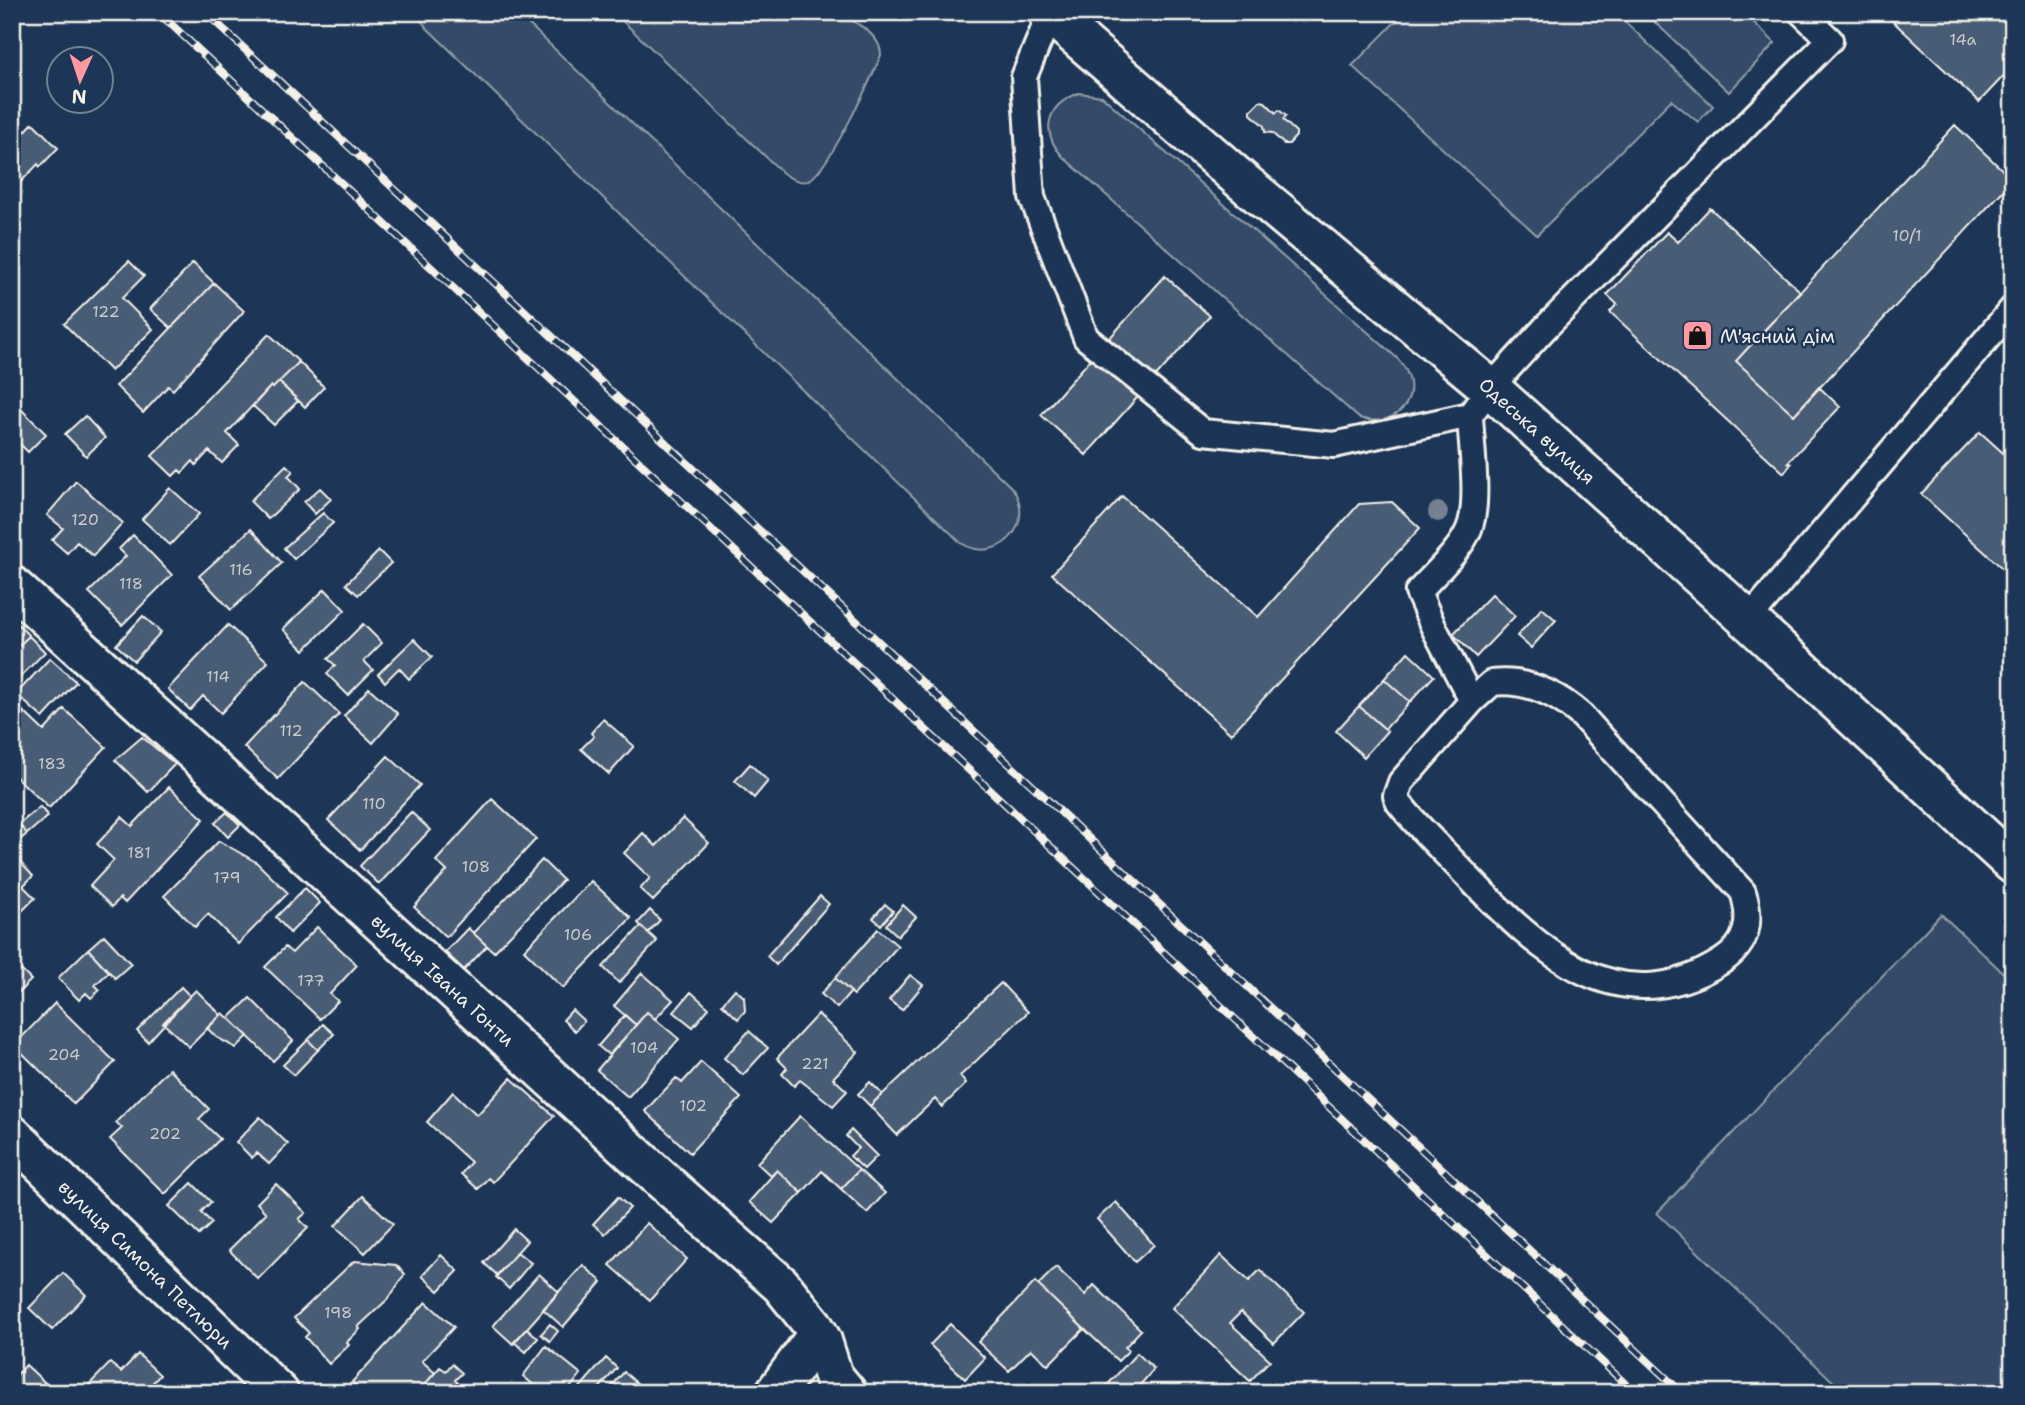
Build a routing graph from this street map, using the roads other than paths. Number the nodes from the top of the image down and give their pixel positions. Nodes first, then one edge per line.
1 (1801, 12) edge
2 (1049, 13) edge
3 (2013, 308) edge
4 (1480, 402) junction
5 (12, 586) edge
6 (1748, 620) junction
7 (1472, 701) junction
8 (2013, 864) edge
9 (12, 1135) edge
10 (818, 1334) junction
11 (279, 1393) edge
12 (775, 1393) edge
13 (847, 1393) edge

1 - 4 lane
2 - 4 street, Одеська вулиця
2 - 4 lane
3 - 6 lane
4 - 6 street, Одеська вулиця
4 - 7 lane
5 - 10 street, вулиця Івана Гонти
6 - 8 street, Одеська вулиця
7 - 7 lane
9 - 11 street, вулиця Симона Петлюри
10 - 12 street
10 - 13 street, вулиця Івана Гонти

